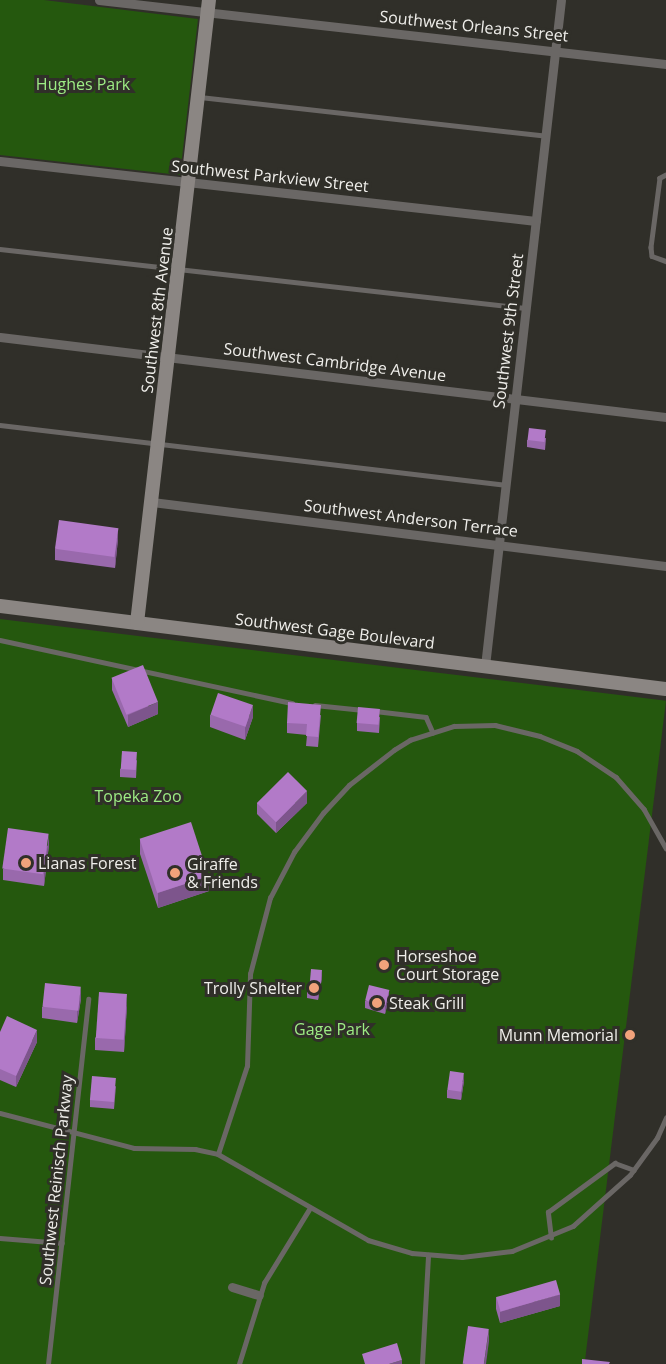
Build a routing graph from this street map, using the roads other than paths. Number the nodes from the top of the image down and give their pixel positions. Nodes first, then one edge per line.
1 (99, 0) edge
2 (561, 0) edge
3 (208, 6) edge
4 (556, 50) junction
5 (666, 63) edge
6 (198, 97) junction
7 (546, 136) junction
8 (0, 161) edge
9 (666, 175) edge
10 (189, 182) junction
11 (536, 221) junction
12 (0, 249) edge
13 (666, 261) edge
14 (178, 270) junction
15 (526, 308) junction
16 (0, 337) edge
17 (169, 357) junction
18 (515, 398) junction
19 (666, 417) edge
20 (0, 425) edge
21 (158, 444) junction
22 (506, 485) junction
23 (152, 502) junction
24 (499, 544) junction
25 (666, 566) edge
26 (0, 606) edge
27 (137, 623) junction
28 (0, 640) edge
29 (485, 666) junction
30 (666, 689) edge
31 (433, 733) junction
32 (666, 848) edge
33 (88, 999) dead end
34 (0, 1113) edge
35 (666, 1118) edge
36 (75, 1131) junction
37 (218, 1154) junction
38 (634, 1170) junction
39 (310, 1208) junction
40 (0, 1238) edge
41 (551, 1238) junction
42 (62, 1243) junction
43 (428, 1255) junction
44 (232, 1287) dead end
45 (259, 1295) junction
46 (48, 1364) edge
47 (239, 1364) edge
48 (422, 1364) edge

1 - 3 street, Southwest Orleans Street
2 - 4 street, Southwest 9th Street
3 - 4 street, Southwest Orleans Street
3 - 6 main road, Southwest 8th Avenue
4 - 5 street, Southwest Orleans Street
4 - 7 street, Southwest 9th Street
6 - 7 lane
6 - 10 main road, Southwest 8th Avenue
7 - 11 street, Southwest 9th Street
8 - 10 street, Southwest Parkview Street
9 - 13 lane
10 - 11 street, Southwest Parkview Street
10 - 14 main road, Southwest 8th Avenue
11 - 15 street, Southwest 9th Street
12 - 14 lane
14 - 15 lane
14 - 17 main road, Southwest 8th Avenue
15 - 18 street, Southwest 9th Street
16 - 17 street, Southwest Cambridge Avenue
17 - 18 street, Southwest Cambridge Avenue
17 - 21 main road, Southwest 8th Avenue
18 - 19 street, Southwest Cambridge Avenue
18 - 22 street, Southwest 9th Street
20 - 21 lane
21 - 22 lane
21 - 23 main road, Southwest 8th Avenue
22 - 24 street, Southwest 9th Street
23 - 24 street, Southwest Anderson Terrace
23 - 27 main road, Southwest 8th Avenue
24 - 25 street, Southwest Anderson Terrace
24 - 29 street, Southwest 9th Street
26 - 27 main road, Southwest Gage Boulevard
27 - 29 main road, Southwest Gage Boulevard
28 - 31 lane
29 - 30 main road, Southwest Gage Boulevard
31 - 32 lane
31 - 37 lane
33 - 36 lane, Southwest Reinisch Parkway
34 - 36 lane
35 - 38 lane
36 - 37 lane
36 - 42 lane, Southwest Reinisch Parkway
37 - 39 lane
38 - 41 lane
38 - 41 lane
39 - 43 lane
39 - 45 lane
40 - 42 lane
41 - 43 lane
42 - 46 lane, Southwest Reinisch Parkway
43 - 48 lane
44 - 45 street
45 - 47 lane

